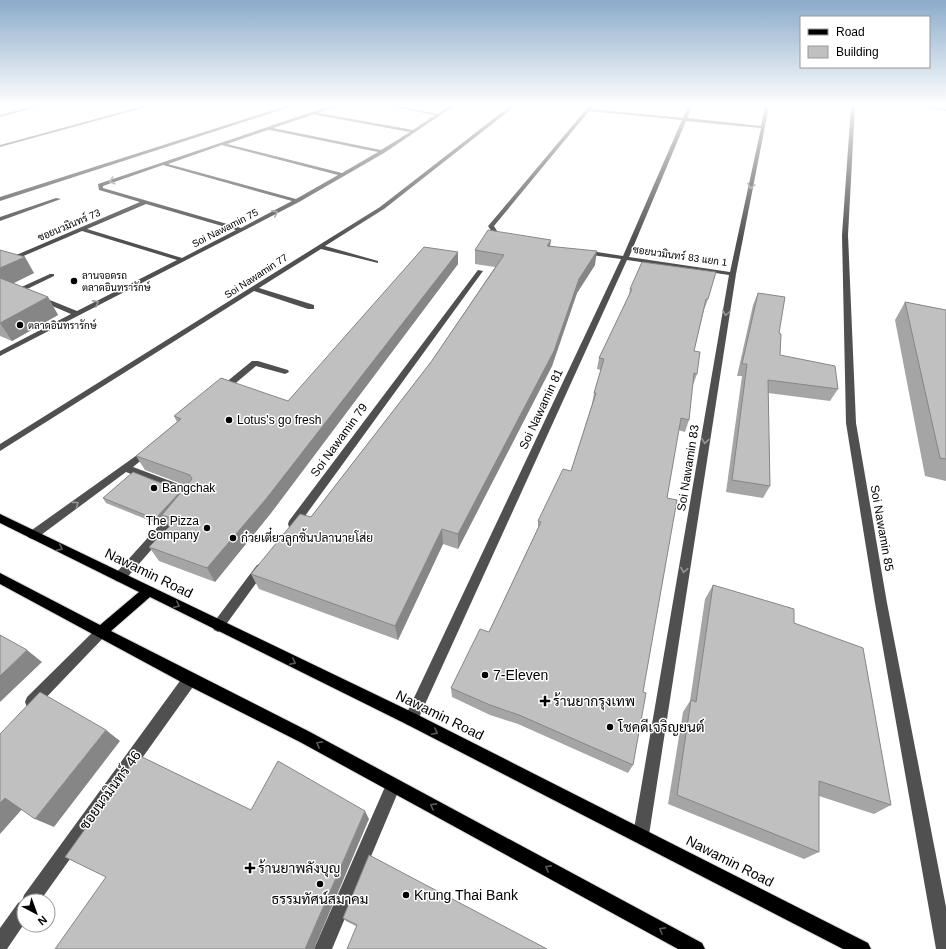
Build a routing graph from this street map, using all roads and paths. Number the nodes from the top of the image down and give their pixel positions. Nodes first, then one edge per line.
1 (152, 150) edge
2 (204, 150) edge
3 (247, 150) edge
4 (374, 150) edge
5 (385, 150) edge
6 (456, 150) edge
7 (554, 150) edge
8 (672, 150) edge
9 (758, 150) edge
10 (850, 150) edge
11 (382, 152) junction
12 (164, 164) junction
13 (343, 175) junction
14 (0, 199) edge
15 (58, 199) dead end
16 (297, 201) junction
17 (145, 202) junction
18 (0, 219) edge
19 (82, 229) junction
20 (242, 230) junction
21 (508, 241) edge
22 (320, 247) junction
23 (578, 251) edge
24 (625, 258) junction
25 (182, 260) junction
26 (376, 262) dead end
27 (0, 264) edge
28 (480, 271) edge
29 (733, 274) junction
30 (52, 275) dead end
31 (254, 289) junction
32 (311, 307) dead end
33 (77, 314) junction
34 (1, 353) edge
35 (285, 372) dead end
36 (212, 398) edge
37 (156, 443) edge
38 (0, 448) edge
39 (125, 468) junction
40 (0, 518) edge
41 (288, 530) edge
42 (33, 535) junction
43 (265, 562) edge
44 (120, 577) junction
45 (0, 578) edge
46 (148, 591) junction
47 (218, 626) junction
48 (102, 631) junction
49 (190, 679) junction
50 (22, 713) edge
51 (411, 719) junction
52 (393, 785) junction
53 (641, 835) junction
54 (36, 893) edge
55 (16, 920) edge
56 (0, 943) edge
57 (323, 949) edge
58 (696, 949) edge
59 (862, 949) edge
60 (945, 949) edge

1 - 14 street
2 - 12 street
3 - 13 street
4 - 11 street
5 - 11 street, Soi Nawamin 75
6 - 22 street, Soi Nawamin 77
7 - 21 street
8 - 24 street, Soi Nawamin 81
9 -> 29 street, Soi Nawamin 83
10 - 60 street, Soi Nawamin 85
11 - 13 street, Soi Nawamin 75
12 - 16 street
12 -> 17 street
13 - 16 street, Soi Nawamin 75
15 - 18 street
20 -> 16 street, Soi Nawamin 75
17 - 19 street, ซอยนวมินทร์ 73
17 - 20 street
19 - 25 street
19 - 27 street, ซอยนวมินทร์ 73
20 - 25 street, Soi Nawamin 75
22 - 26 street
22 - 31 street, Soi Nawamin 77
23 - 24 street, ซอยนวมินทร์ 83 แยก 1
24 - 29 street, ซอยนวมินทร์ 83 แยก 1
24 - 51 street, Soi Nawamin 81
33 -> 25 street, Soi Nawamin 75
28 - 41 street, Soi Nawamin 79
29 -> 53 street, Soi Nawamin 83
30 - 33 street
31 - 32 street
31 - 38 street, Soi Nawamin 77
33 - 34 street, Soi Nawamin 75
35 - 36 street
37 - 39 street
42 -> 39 street
39 - 44 street
40 - 42 main road, Nawamin Road
42 -> 44 main road, Nawamin Road
43 - 47 street
44 - 46 main road, Nawamin Road
45 - 48 main road
46 -> 47 main road, Nawamin Road
46 - 48 main road
47 -> 51 main road, Nawamin Road
48 - 49 main road
48 - 50 street
52 -> 49 main road
49 - 54 street, ซอยนวมินทร์ 46
51 -> 53 main road, Nawamin Road
52 - 57 street
58 -> 52 main road
53 - 59 main road, Nawamin Road
55 - 56 street

